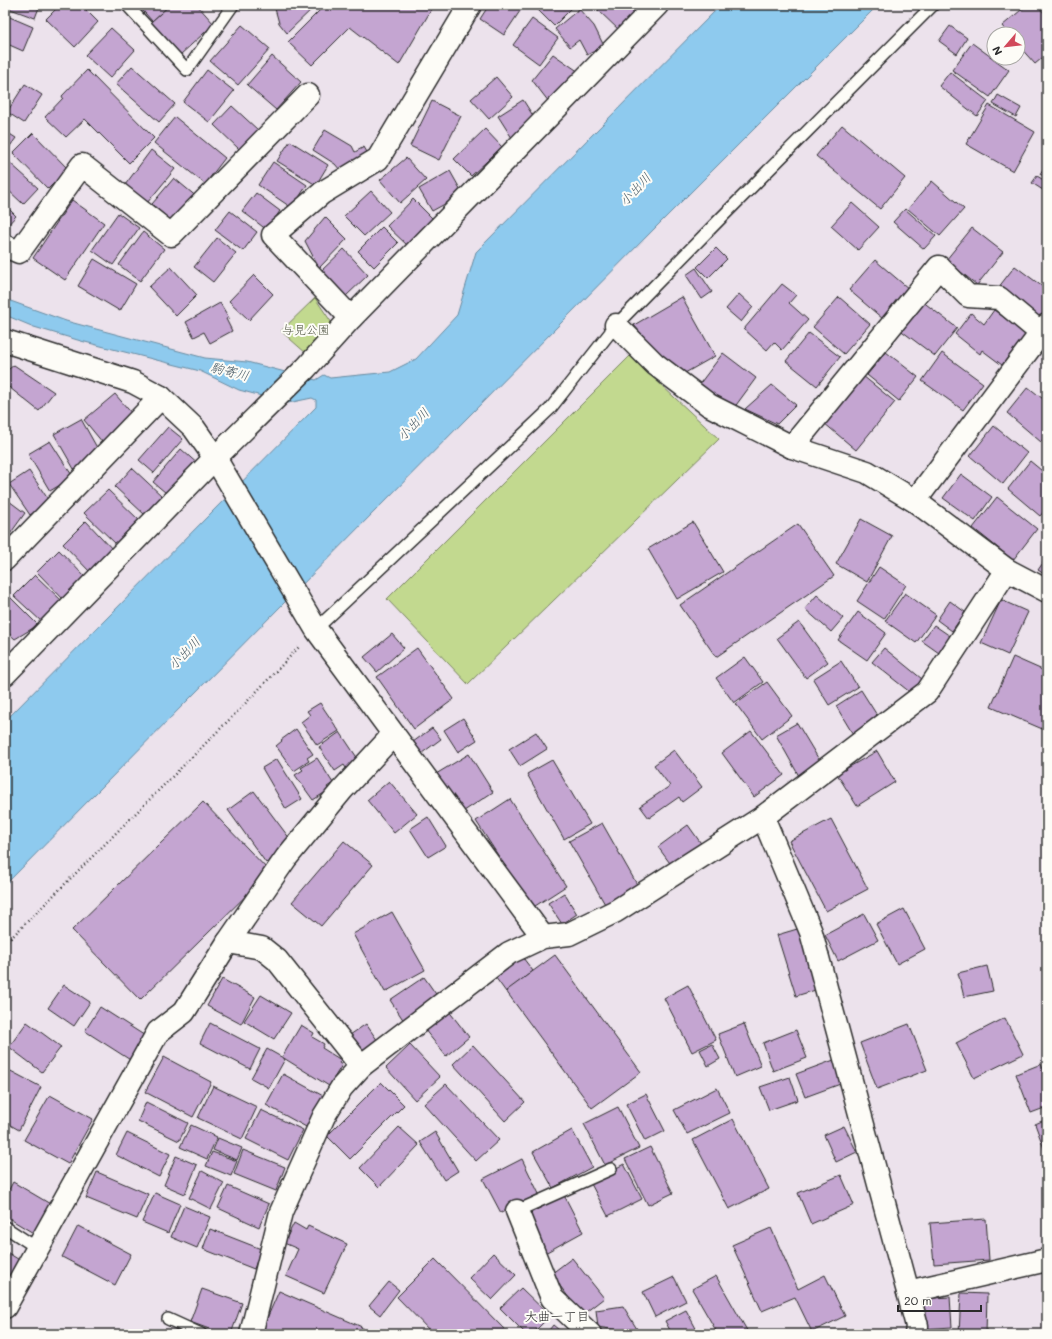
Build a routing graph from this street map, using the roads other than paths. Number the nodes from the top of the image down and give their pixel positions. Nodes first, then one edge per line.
1 (127, 5) edge
2 (233, 5) edge
3 (470, 5) edge
4 (657, 5) edge
5 (933, 5) edge
6 (308, 95) dead end
7 (5, 246) edge
8 (351, 318) junction
9 (616, 325) junction
10 (1044, 329) edge
11 (5, 341) edge
12 (161, 397) junction
13 (792, 447) junction
14 (218, 462) junction
15 (915, 501) junction
16 (5, 559) edge
17 (1007, 570) junction
18 (1047, 591) edge
19 (314, 626) junction
20 (9, 661) edge
21 (393, 735) junction
22 (763, 817) junction
23 (543, 937) junction
24 (228, 942) junction
25 (361, 1066) junction
26 (611, 1169) dead end
27 (517, 1211) joint
28 (5, 1227) edge
29 (37, 1248) junction
30 (1047, 1260) edge
31 (908, 1292) junction
32 (6, 1302) edge
33 (168, 1318) dead end
34 (201, 1334) edge
35 (251, 1334) edge
36 (590, 1334) edge
37 (916, 1334) edge

1 - 2 lane
3 - 8 street
4 - 8 street
5 - 9 lane
6 - 7 street
8 - 14 street
9 - 13 street
9 - 19 lane
10 - 13 street
10 - 15 street
11 - 12 street
12 - 14 street
12 - 16 street
13 - 15 street
14 - 19 street
14 - 20 street
15 - 17 street
17 - 18 street
17 - 22 street
19 - 21 street
21 - 23 street
21 - 24 street
22 - 23 street
22 - 31 street
23 - 25 street
24 - 25 street
24 - 29 street
25 - 35 street
26 - 27 lane
27 - 36 street
28 - 29 lane
29 - 32 street
30 - 31 street
31 - 37 street
33 - 34 lane

